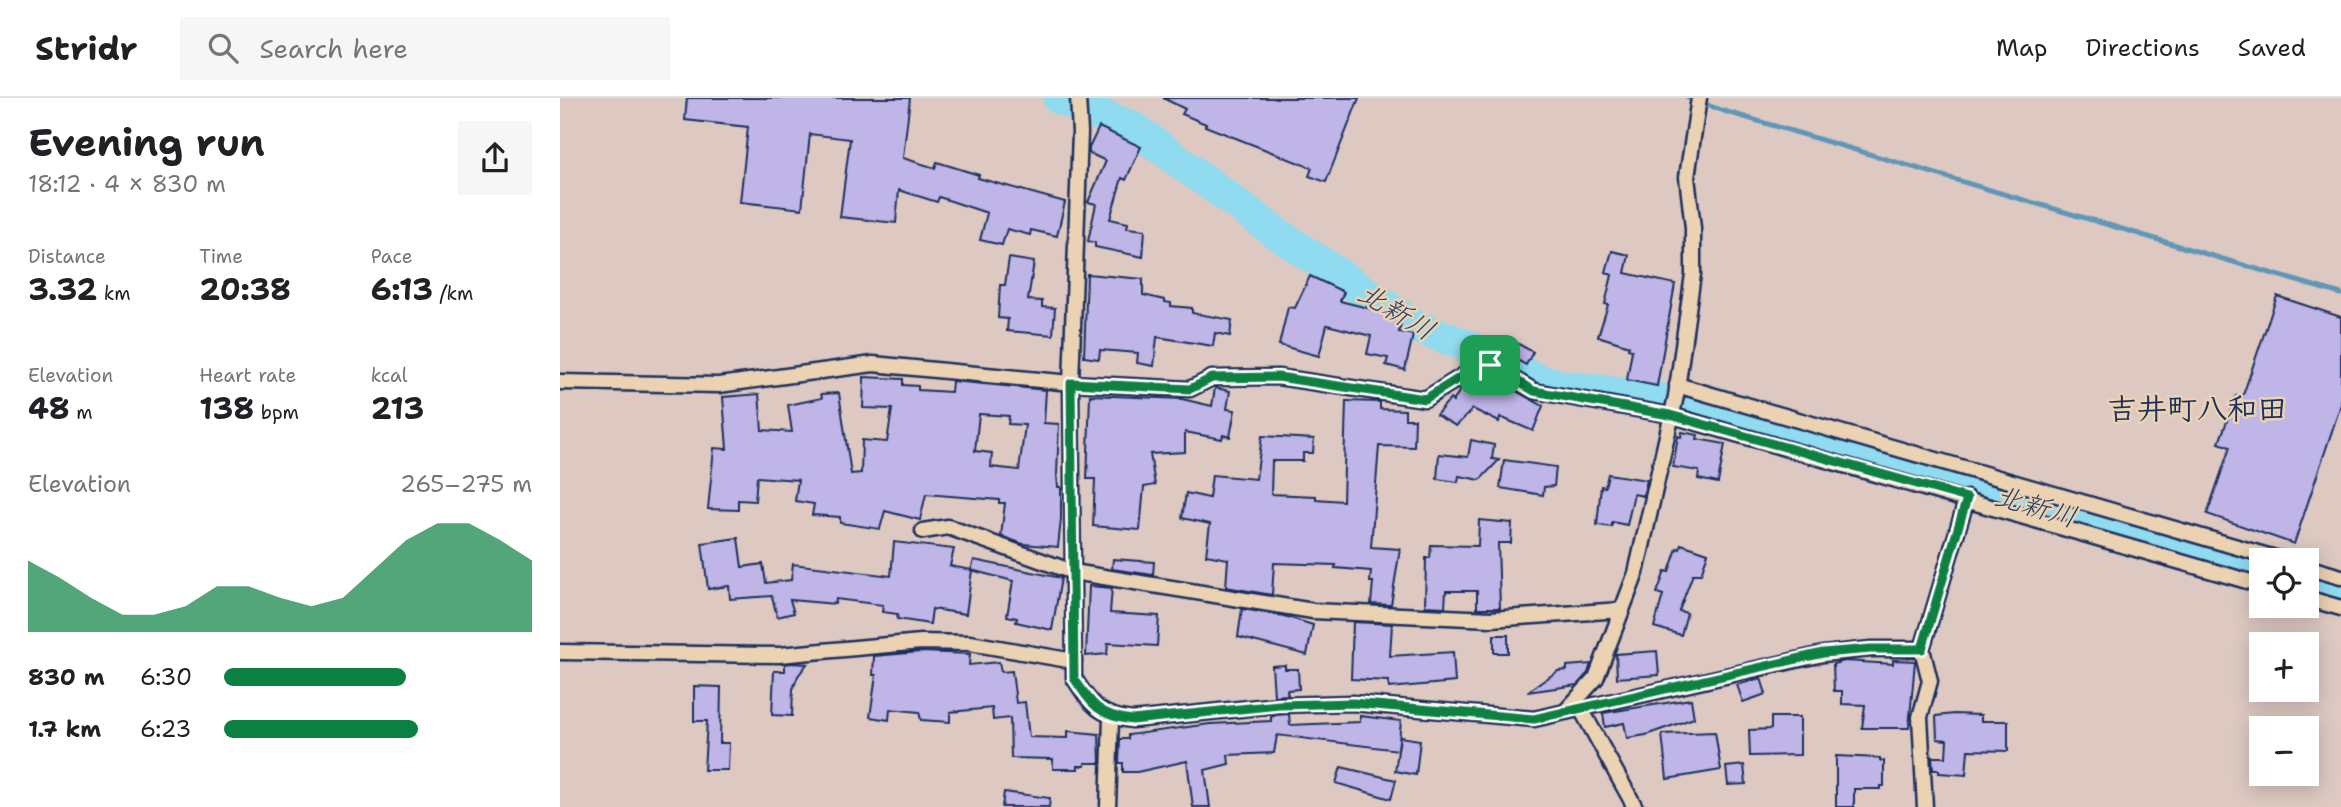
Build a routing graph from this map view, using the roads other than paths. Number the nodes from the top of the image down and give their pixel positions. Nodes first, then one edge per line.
1 (1078, 98) edge
2 (1699, 98) edge
3 (560, 382) edge
4 (1071, 383) junction
5 (1676, 391) junction
6 (1670, 415) junction
7 (1967, 498) junction
8 (923, 531) dead end
9 (2249, 551) edge
10 (2319, 571) edge
11 (1073, 572) junction
12 (2341, 577) edge
13 (2249, 580) edge
14 (2319, 602) edge
15 (2341, 608) edge
16 (1621, 610) junction
17 (1922, 649) junction
18 (560, 652) edge
19 (1074, 661) junction
20 (1574, 710) junction
21 (1111, 718) junction
22 (1108, 807) edge
23 (1635, 807) edge
24 (1925, 807) edge

1 - 4 street
2 - 5 street
3 - 4 street
4 - 6 street
4 - 11 street
5 - 6 street
5 - 9 street
6 - 7 street
6 - 16 street
7 - 13 street
7 - 17 street
8 - 11 street
10 - 12 street
11 - 16 street
11 - 19 street
14 - 15 street
16 - 20 street
17 - 20 street
17 - 24 street
18 - 19 street
19 - 21 street
20 - 21 street
20 - 23 street
21 - 22 street

